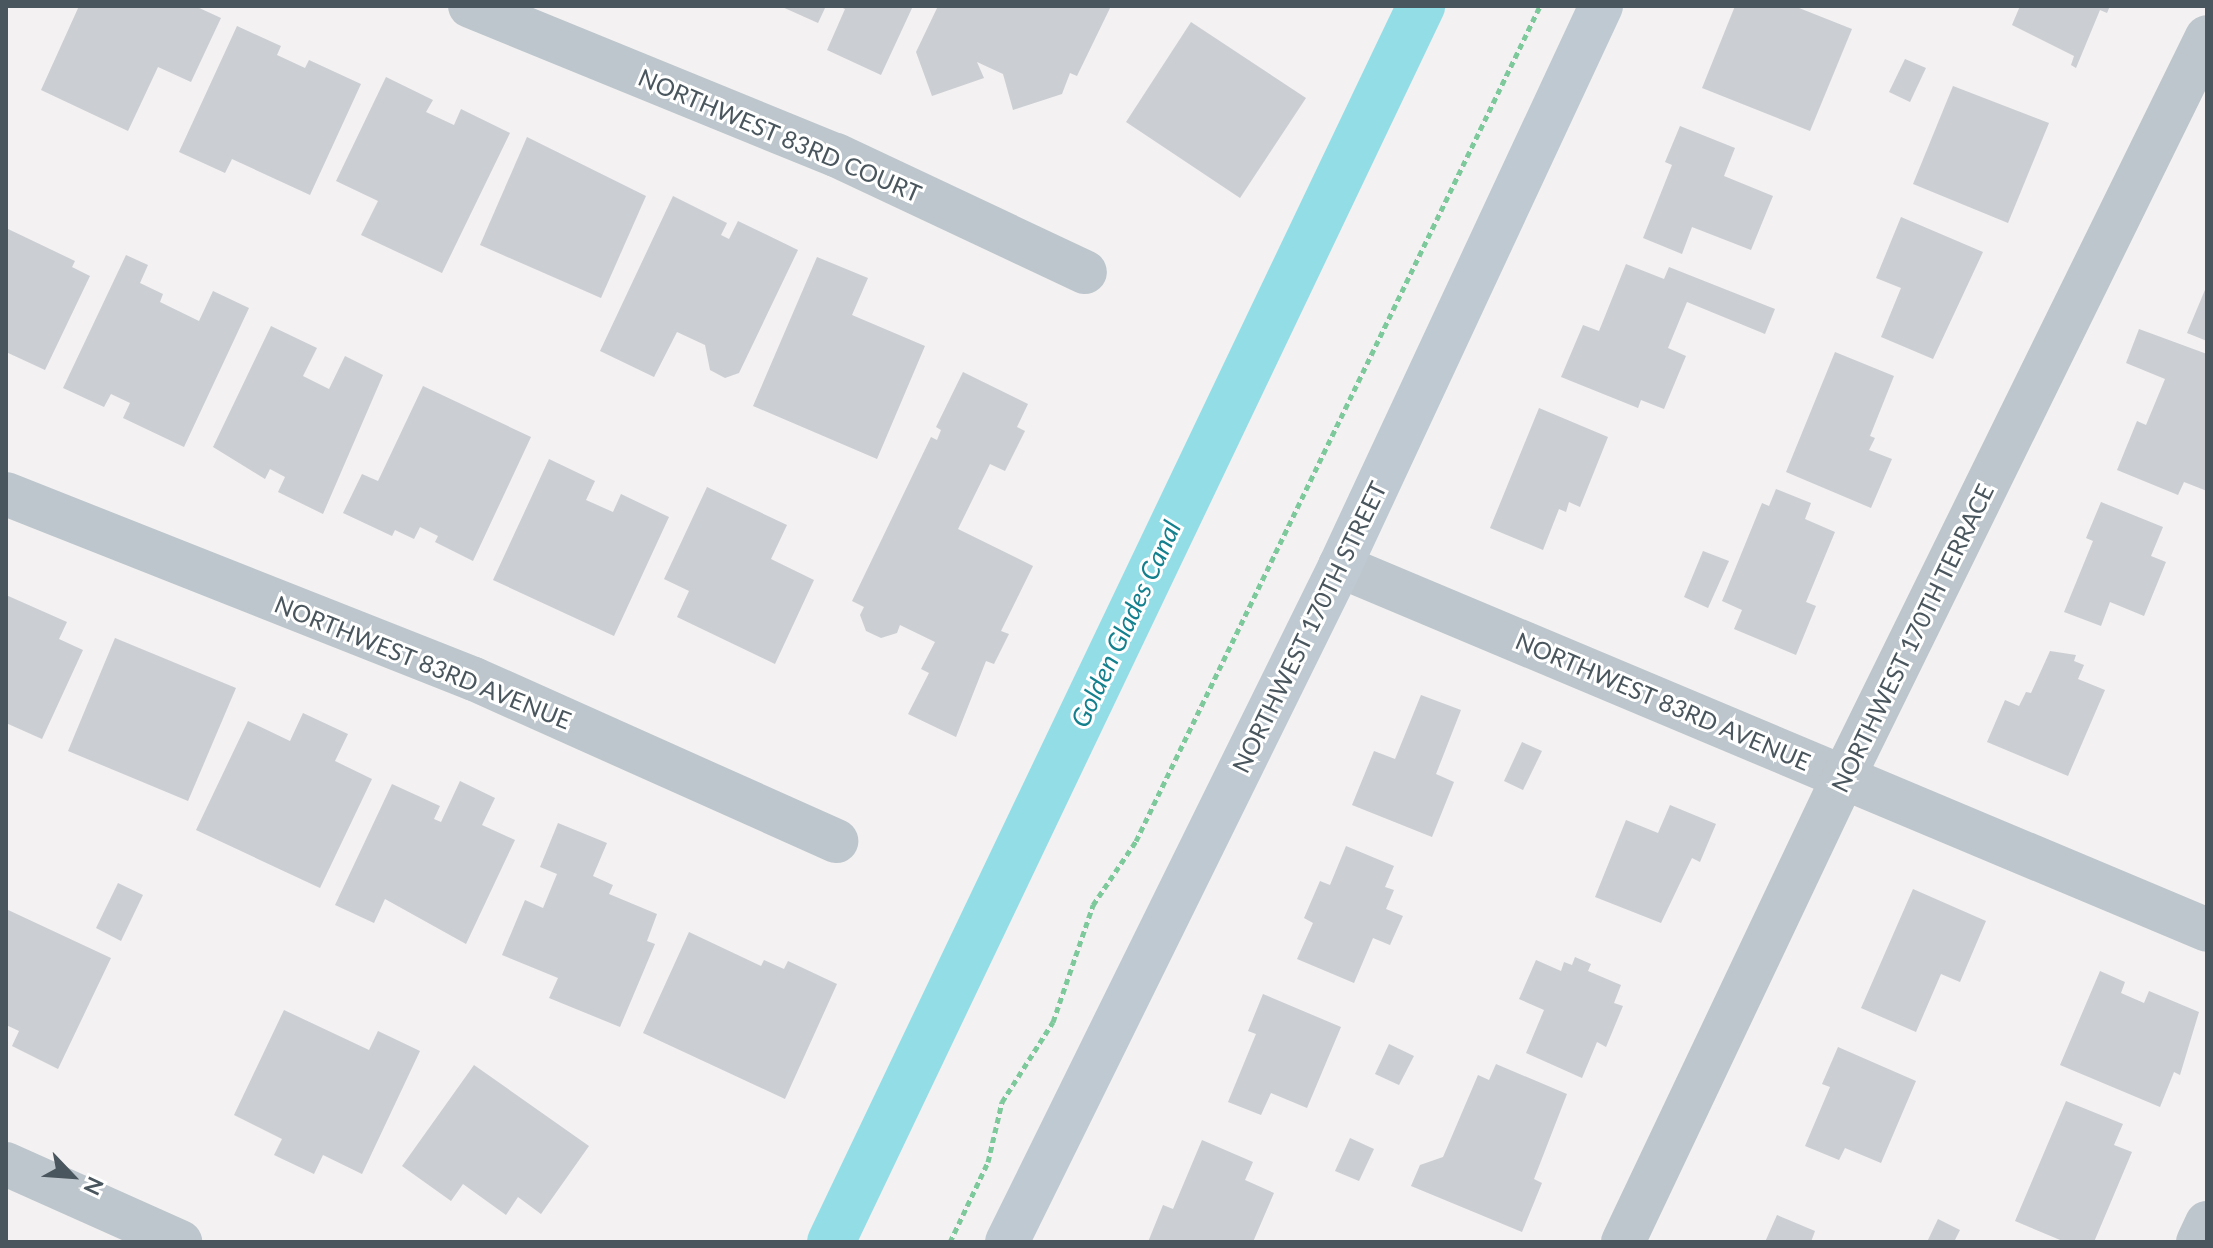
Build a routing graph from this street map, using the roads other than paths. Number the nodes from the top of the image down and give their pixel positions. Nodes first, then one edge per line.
1 (470, 6) edge
2 (1601, 6) edge
3 (2207, 37) edge
4 (1085, 272) dead end
5 (6, 494) edge
6 (1340, 566) junction
7 (1844, 776) junction
8 (836, 841) dead end
9 (2207, 930) edge
10 (6, 1164) edge
11 (2207, 1223) edge
12 (180, 1242) edge
13 (1007, 1242) edge
14 (1623, 1242) edge
15 (2198, 1242) edge

1 - 4 street, NORTHWEST 83RD COURT
2 - 6 street, NORTHWEST 170TH STREET
3 - 7 street, NORTHWEST 170TH TERRACE
5 - 8 street, NORTHWEST 83RD AVENUE
6 - 7 street, NORTHWEST 83RD AVENUE
6 - 13 street, NORTHWEST 170TH STREET
7 - 9 street, NORTHWEST 83RD AVENUE
7 - 14 street, NORTHWEST 170TH TERRACE
10 - 12 street
11 - 15 street

